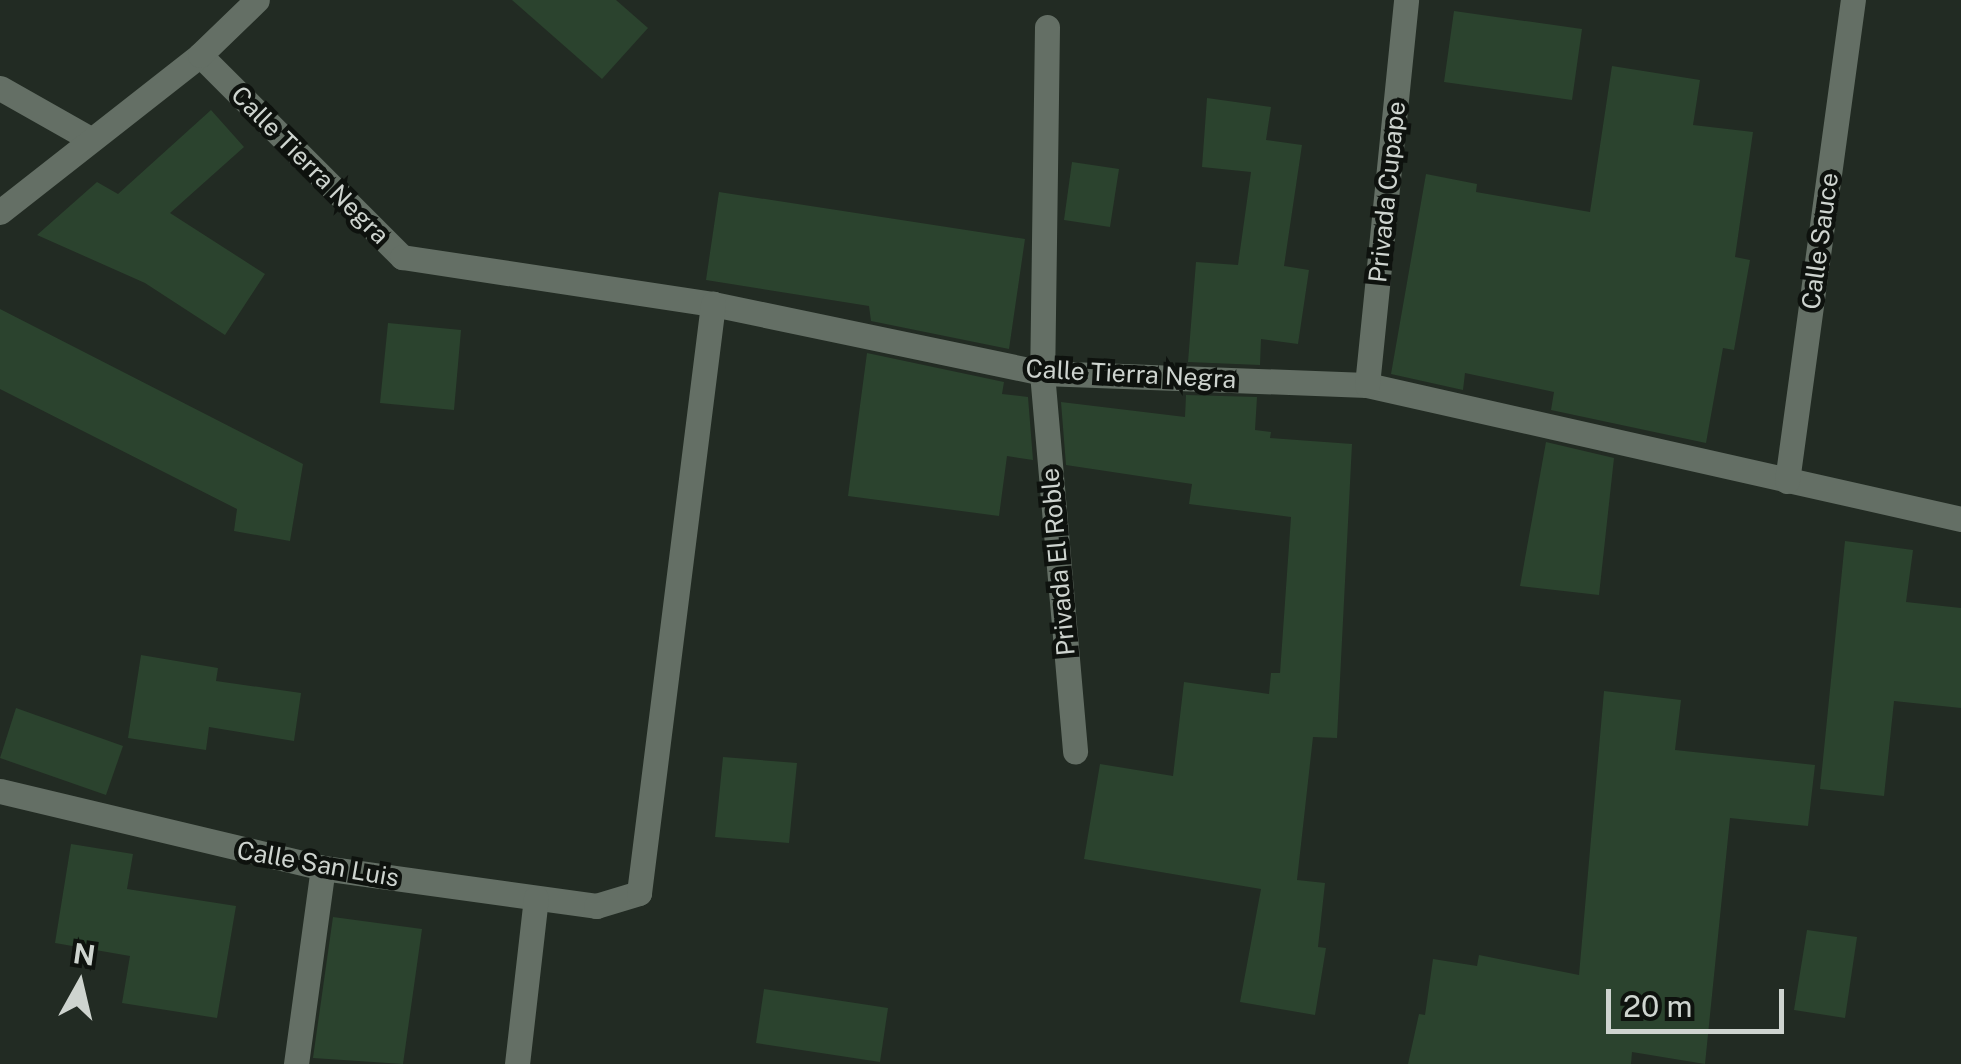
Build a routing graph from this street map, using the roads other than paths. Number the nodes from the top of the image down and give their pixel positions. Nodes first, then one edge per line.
1 (257, 0) edge
2 (1406, 0) edge
3 (1853, 0) edge
4 (1046, 27) dead end
5 (200, 55) junction
6 (0, 88) edge
7 (90, 139) junction
8 (0, 212) edge
9 (713, 304) junction
10 (1042, 373) junction
11 (1367, 385) junction
12 (1787, 481) junction
13 (1961, 519) edge
14 (1075, 752) dead end
15 (0, 791) edge
16 (323, 868) junction
17 (536, 898) junction
18 (296, 1064) edge
19 (517, 1064) edge

1 - 5 street
2 - 11 street, Privada Cupape
3 - 12 street, Calle Sauce
4 - 10 street, Privada El Roble
5 - 7 street
5 - 9 street, Calle Tierra Negra
6 - 7 street
7 - 8 street
9 - 10 street, Calle Tierra Negra
9 - 17 street, Calle San Luis
10 - 11 street, Calle Tierra Negra
10 - 14 street, Privada El Roble
11 - 12 street, Calle Tierra Negra
12 - 13 street, Calle Tierra Negra
15 - 16 street, Calle San Luis
16 - 17 street, Calle San Luis
16 - 18 street
17 - 19 street

